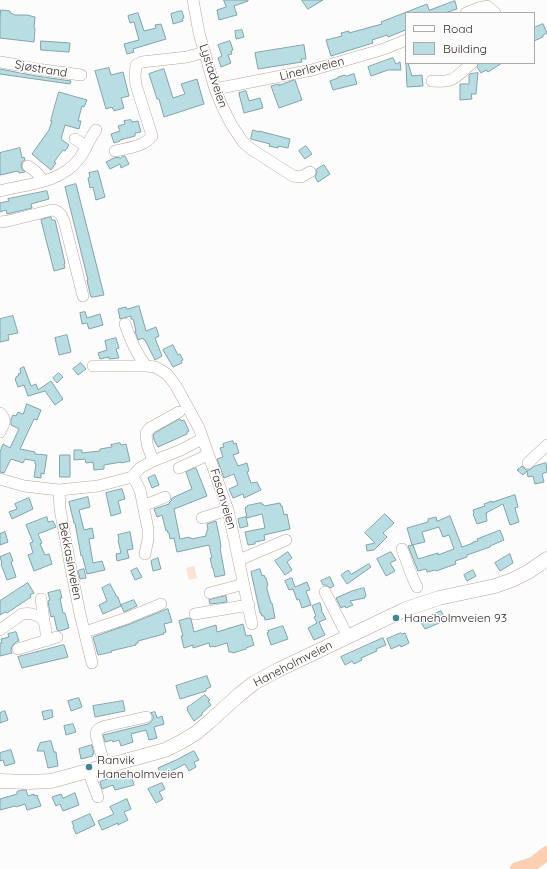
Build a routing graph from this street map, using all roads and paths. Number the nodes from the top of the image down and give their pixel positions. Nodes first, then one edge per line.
1 (193, 0) edge
2 (477, 4) edge
3 (467, 12) edge
4 (495, 12) edge
5 (405, 40) edge
6 (205, 52) junction
7 (0, 62) edge
8 (471, 64) edge
9 (81, 75) dead end
10 (432, 81) dead end
11 (215, 89) junction
12 (96, 130) dead end
13 (75, 139) dead end
14 (86, 146) junction
15 (115, 151) dead end
16 (28, 166) dead end
17 (310, 172) dead end
18 (43, 175) junction
19 (0, 191) edge
20 (0, 222) edge
21 (83, 296) dead end
22 (125, 324) dead end
23 (93, 366) dead end
24 (146, 366) junction
25 (179, 412) dead end
26 (0, 413) edge
27 (0, 432) edge
28 (202, 439) junction
29 (547, 445) edge
30 (208, 455) junction
31 (153, 461) junction
32 (528, 463) dead end
33 (179, 468) dead end
34 (132, 477) junction
35 (0, 479) edge
36 (59, 490) junction
37 (165, 497) dead end
38 (143, 506) junction
39 (228, 510) junction
40 (202, 518) dead end
41 (286, 540) dead end
42 (402, 549) dead end
43 (145, 554) dead end
44 (547, 559) edge
45 (239, 560) junction
46 (244, 584) junction
47 (417, 587) dead end
48 (325, 592) dead end
49 (210, 593) dead end
50 (40, 599) dead end
51 (161, 604) dead end
52 (249, 605) junction
53 (195, 614) dead end
54 (44, 621) junction
55 (252, 624) dead end
56 (0, 630) edge
57 (85, 632) junction
58 (57, 637) dead end
59 (348, 637) junction
60 (46, 641) junction
61 (18, 649) dead end
62 (92, 663) dead end
63 (146, 717) dead end
64 (105, 767) junction
65 (88, 771) junction
66 (0, 781) edge
67 (98, 797) dead end

1 - 6 street, Lystadveien
2 - 3 street
2 - 4 street
5 - 11 street, Linerleveien
6 - 11 street, Lystadveien
6 - 15 street
7 - 9 street, Sjøstrand
8 - 10 street
11 - 17 street, Lystadveien
12 - 14 street
13 - 14 street
14 - 18 street
16 - 18 street
18 - 19 street
20 - 21 street
22 - 24 street
23 - 24 street, Fasanveien
24 - 28 street, Fasanveien
25 - 31 street
26 - 27 street
28 - 30 street, Fasanveien
28 - 31 street
29 - 32 street
30 - 33 street
30 - 39 street, Fasanveien
31 - 34 street
34 - 36 street
34 - 38 street
35 - 36 street
36 - 57 street, Bekkasinveien
37 - 38 street
38 - 43 street
39 - 40 street
39 - 45 street, Fasanveien
41 - 45 street
42 - 47 street
44 - 59 main road, Haneholmveien
45 - 46 street, Fasanveien
46 - 49 street
46 - 52 street, Fasanveien
48 - 59 street
50 - 54 street
51 - 57 street
52 - 53 street
52 - 55 street, Fasanveien
54 - 56 street
54 - 60 street
57 - 62 street, Bekkasinveien
58 - 60 street
59 - 64 main road, Haneholmveien
60 - 61 street
63 - 64 street
64 - 65 main road, Haneholmveien
65 - 66 main road, Haneholmveien
65 - 67 street

